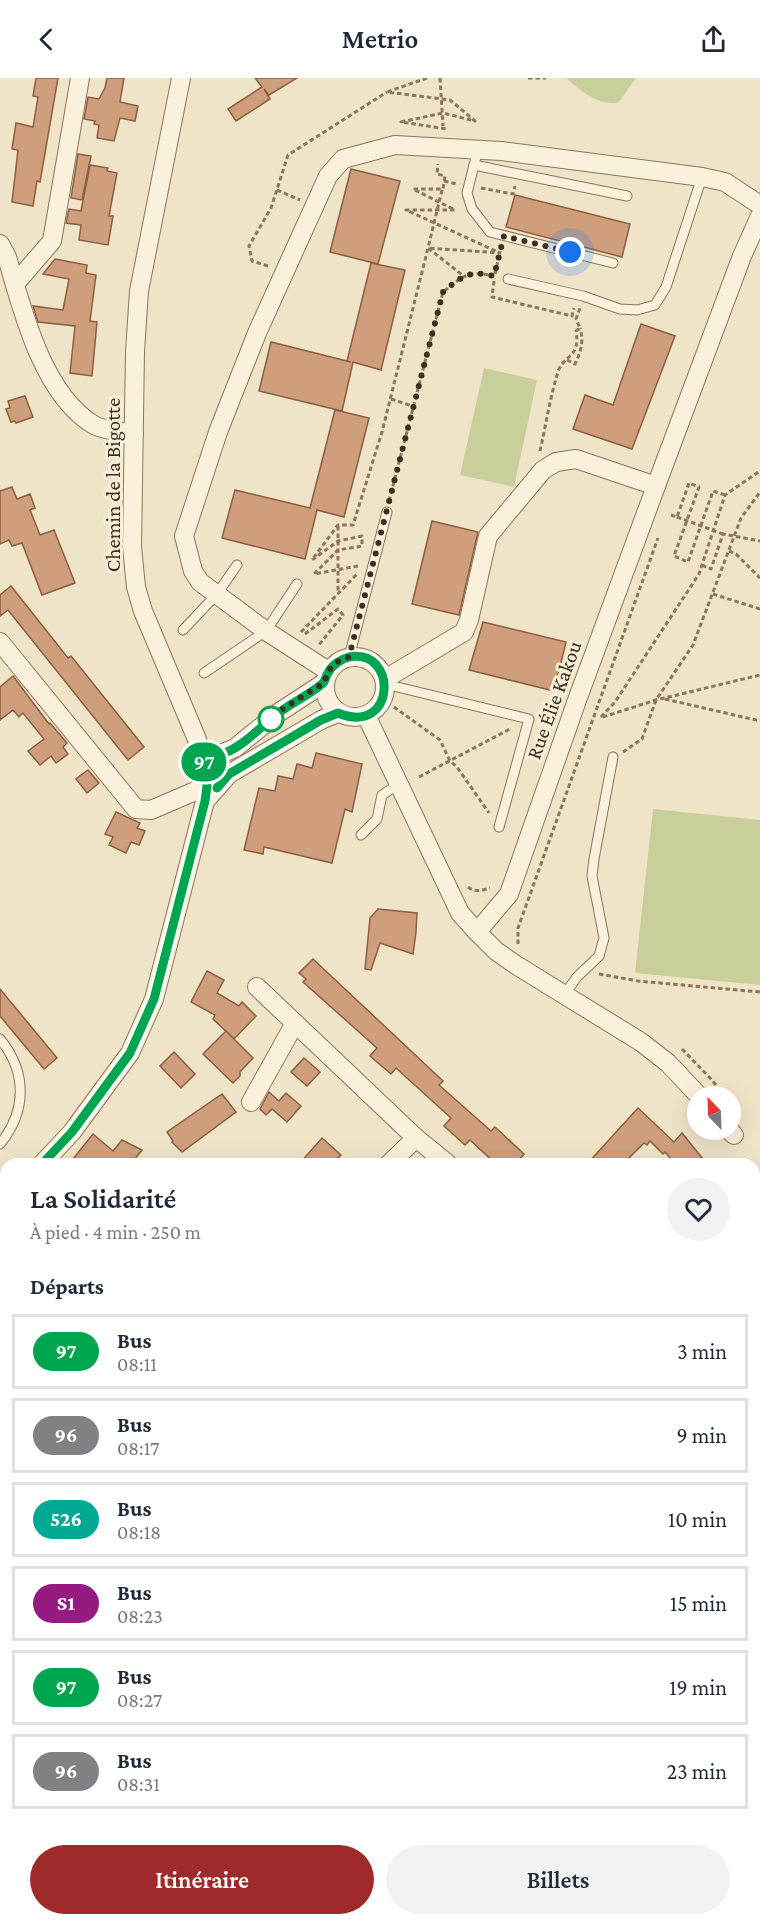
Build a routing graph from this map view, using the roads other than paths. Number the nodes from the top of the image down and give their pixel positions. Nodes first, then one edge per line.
1 (80, 78) edge
2 (181, 78) edge
3 (476, 157) junction
4 (702, 177) junction
5 (627, 196) dead end
6 (760, 205) edge
7 (760, 216) edge
8 (0, 244) edge
9 (613, 263) dead end
10 (507, 279) dead end
11 (15, 284) junction
12 (134, 434) junction
13 (656, 486) junction
14 (387, 512) road end
15 (237, 565) dead end
16 (297, 584) dead end
17 (217, 594) junction
18 (183, 630) dead end
19 (266, 631) junction
20 (0, 642) edge
21 (349, 657) junction
22 (204, 673) dead end
23 (326, 677) junction
24 (385, 682) junction
25 (338, 713) junction
26 (366, 715) junction
27 (613, 757) road end
28 (204, 762) junction
29 (399, 784) junction
30 (206, 794) junction
31 (499, 827) road end
32 (361, 834) dead end
33 (477, 932) junction
34 (257, 987) dead end
35 (564, 995) junction
36 (295, 1023) junction
37 (0, 1039) edge
38 (689, 1086) edge
39 (251, 1102) dead end
40 (416, 1138) junction
41 (0, 1144) edge
42 (48, 1158) edge
43 (396, 1158) edge
44 (441, 1158) edge

1 - 11 street
2 - 12 street, Chemin de la Bigotte
3 - 4 street
3 - 5 lane
3 - 9 lane
3 - 17 street
4 - 6 street
4 - 10 lane
7 - 13 street, Rue Élie Kakou
8 - 11 street
11 - 12 street
12 - 28 street, Chemin de la Bigotte
13 - 24 street
13 - 33 street, Rue Élie Kakou
14 - 21 lane
15 - 17 lane
16 - 19 lane
17 - 18 lane
17 - 19 street
19 - 22 lane
19 - 23 street
20 - 30 street
21 - 23 street
21 - 24 street
23 - 25 street
23 - 28 street
24 - 26 street
24 - 31 lane
25 - 26 street
25 - 30 street
26 - 29 street
27 - 35 lane
28 - 30 street, Chemin de la Bigotte
29 - 32 lane
29 - 33 street
30 - 42 street, Chemin de la Bigotte
33 - 35 street
34 - 36 street
35 - 38 street
36 - 39 street
36 - 40 street
37 - 41 lane
40 - 43 street
40 - 44 street

